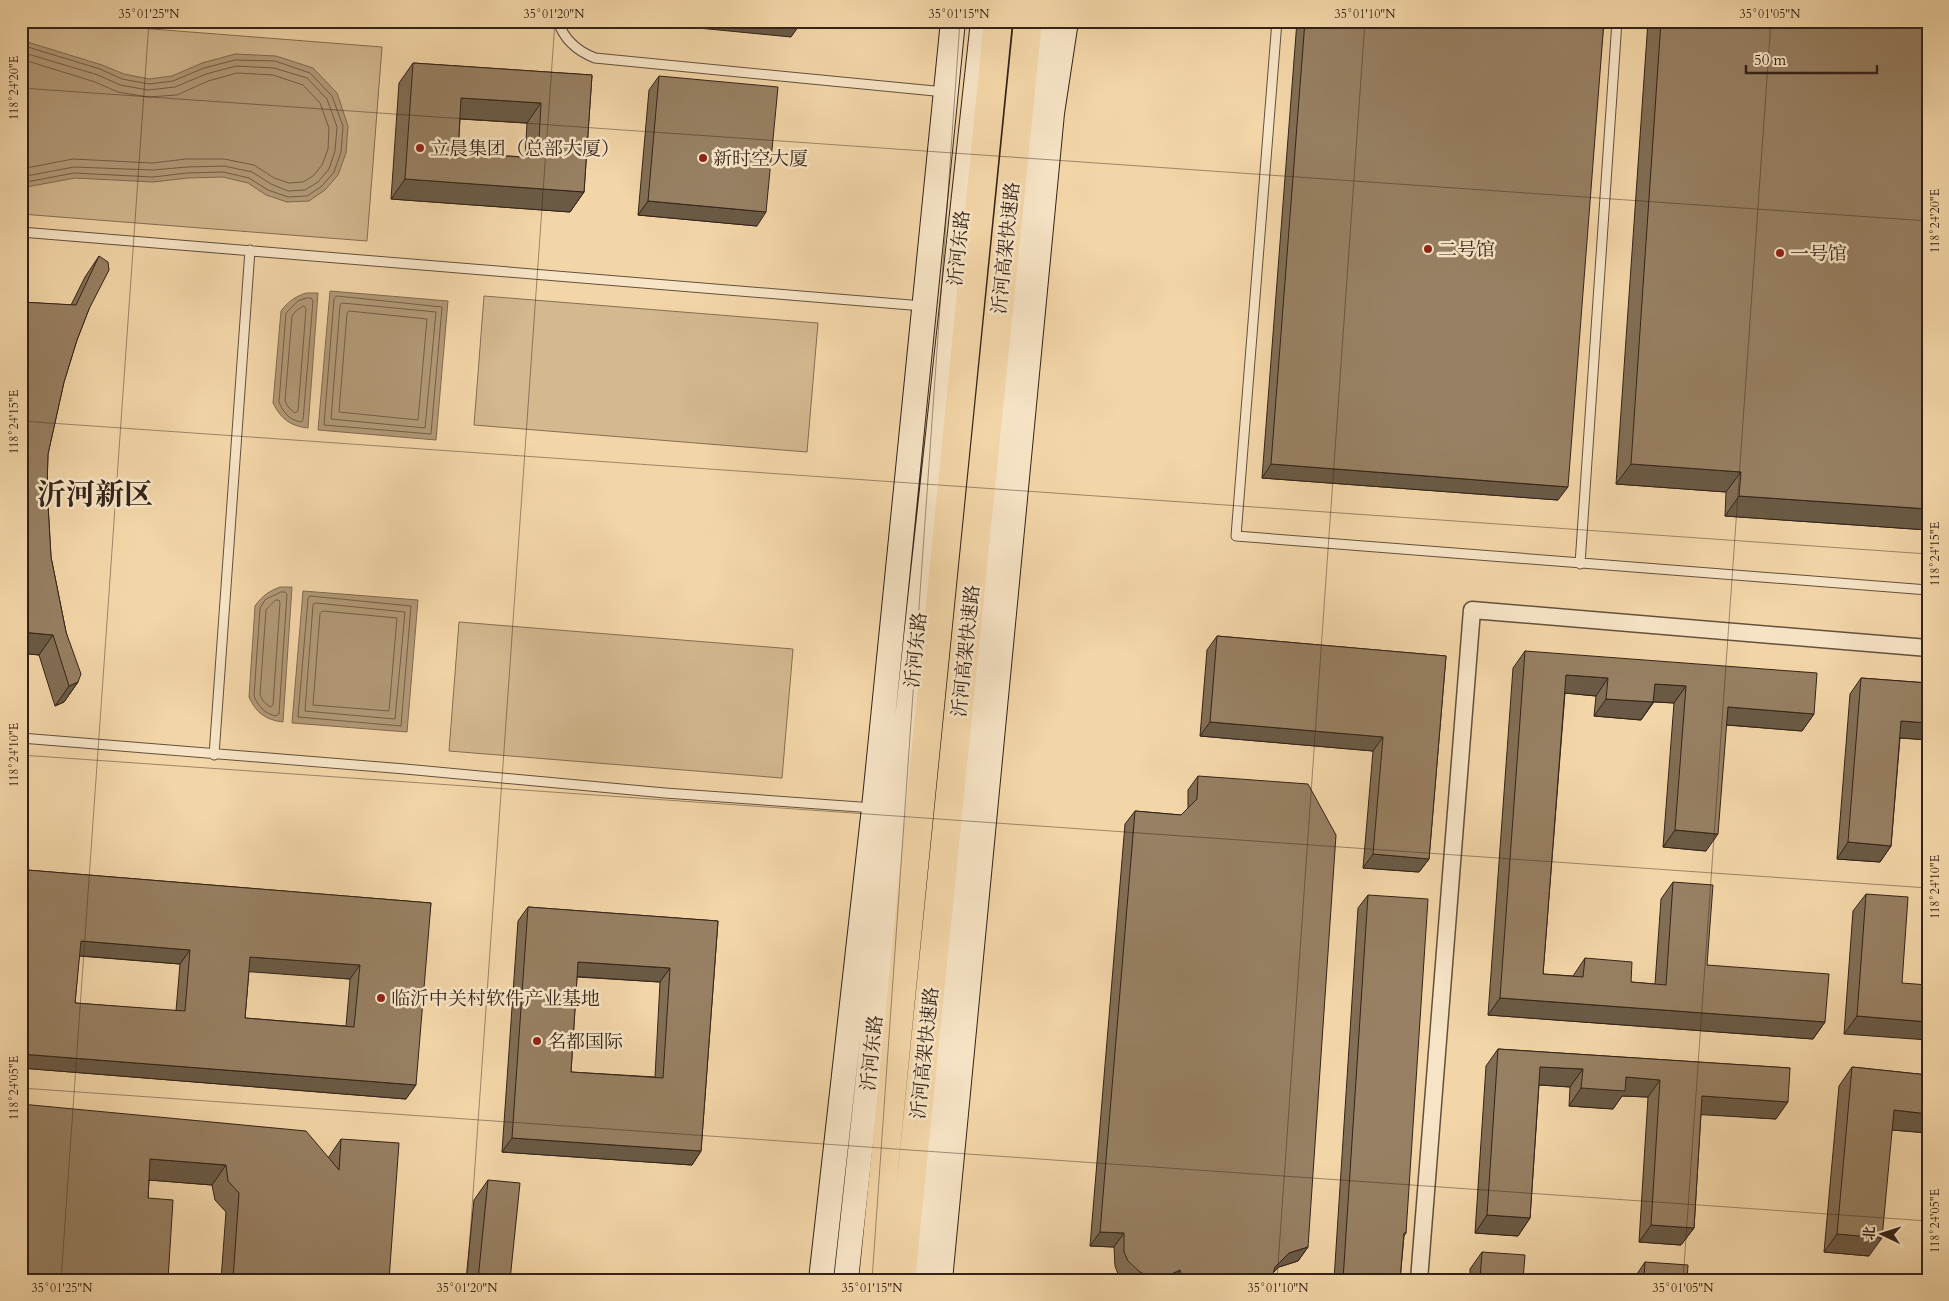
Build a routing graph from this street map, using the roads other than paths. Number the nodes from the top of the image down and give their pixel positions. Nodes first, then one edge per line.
1 (558, 21) edge
2 (953, 21) edge
3 (983, 21) edge
4 (998, 21) edge
5 (1028, 21) edge
6 (1045, 21) edge
7 (1066, 21) edge
8 (1277, 21) edge
9 (1617, 21) edge
10 (945, 92) junction
11 (1047, 161) junction
12 (1026, 208) junction
13 (21, 232) edge
14 (250, 250) junction
15 (926, 306) junction
16 (1580, 564) junction
17 (1928, 590) edge
18 (1928, 648) edge
19 (21, 738) edge
20 (214, 755) junction
21 (874, 808) junction
22 (821, 1280) edge
23 (846, 1280) edge
24 (873, 1280) edge
25 (901, 1280) edge
26 (917, 1280) edge
27 (940, 1280) edge
28 (1419, 1280) edge

1 - 10 lane
2 - 10 main road
3 - 23 main road, 沂河东路
4 - 24 highway, 沂河高架快速路
5 - 25 highway, 沂河高架快速路
6 - 12 main road
7 - 11 main road
8 - 16 lane
9 - 16 lane
10 - 15 main road
11 - 12 main road
11 - 27 main road
12 - 26 main road
13 - 14 lane
14 - 15 lane
14 - 20 lane
15 - 21 main road
16 - 17 lane
18 - 28 street
19 - 20 lane
20 - 21 lane
21 - 22 main road

